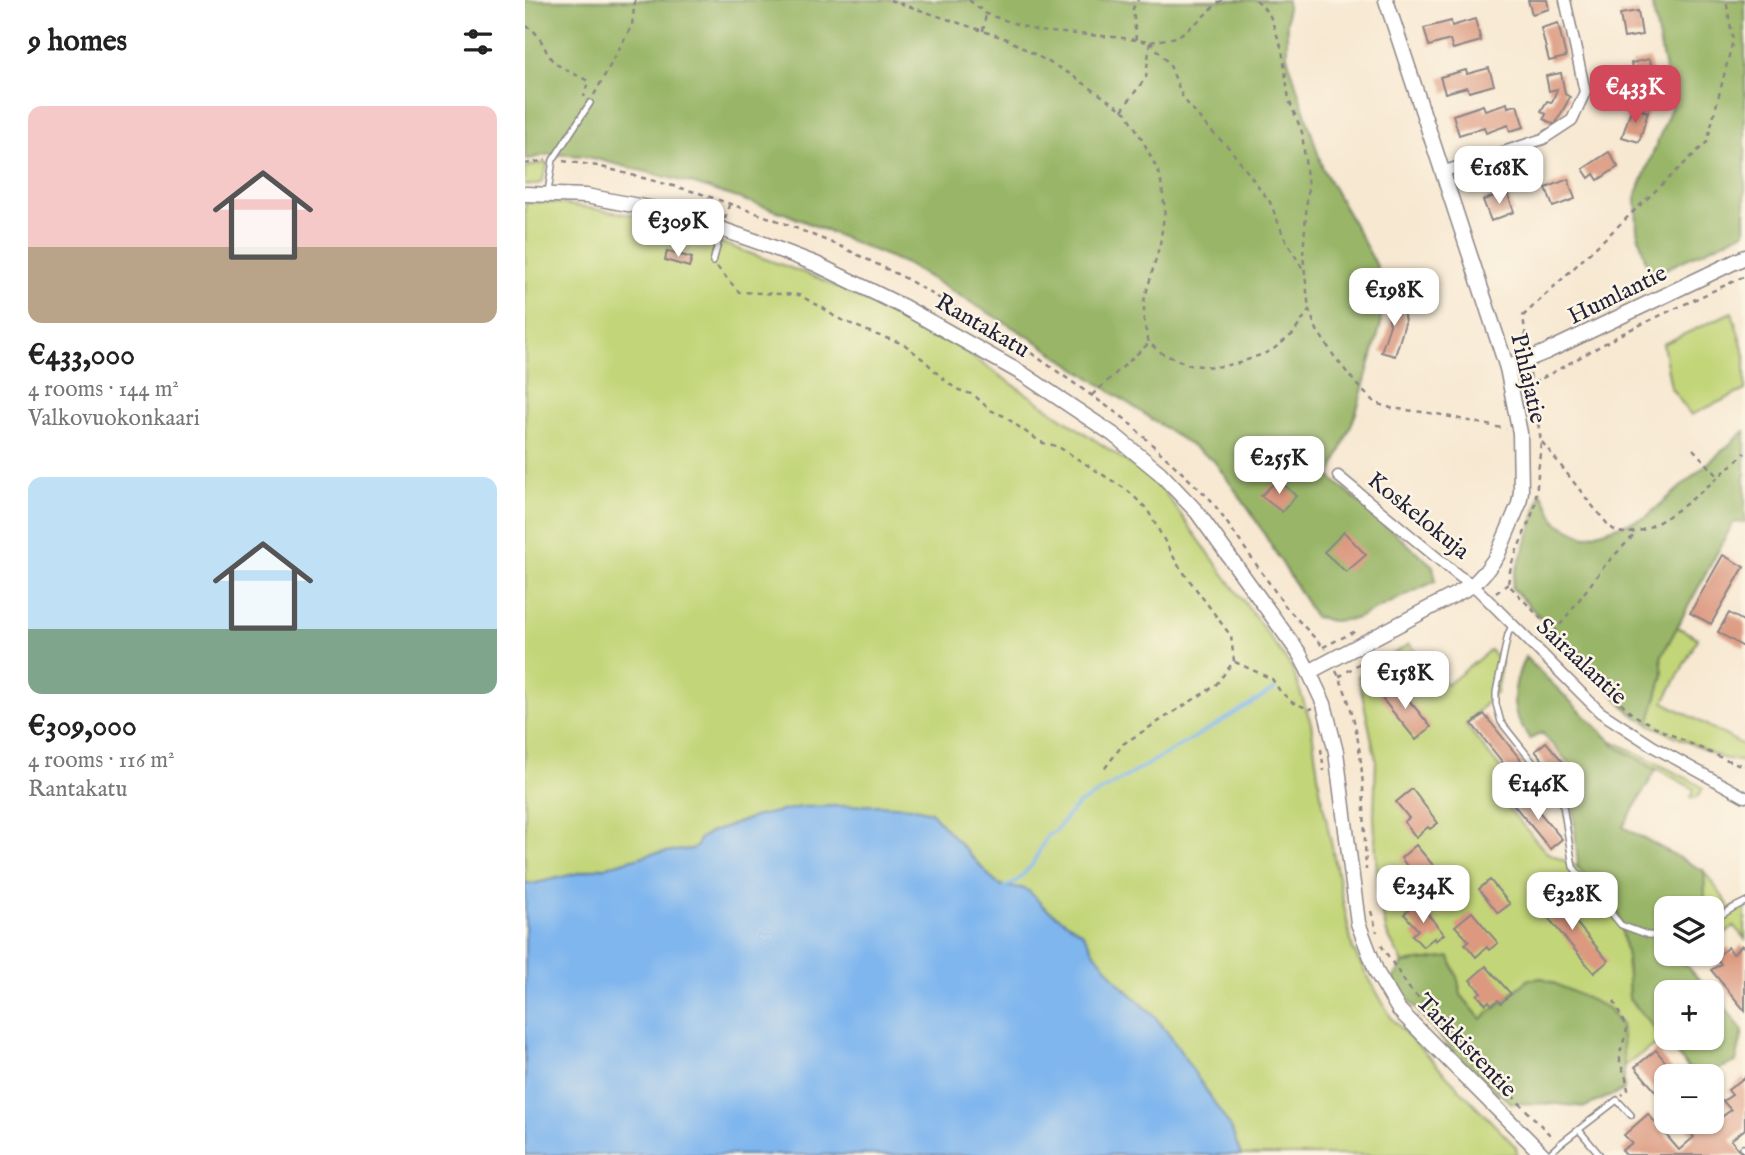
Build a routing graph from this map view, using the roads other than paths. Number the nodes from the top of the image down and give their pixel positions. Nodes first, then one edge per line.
1 (1386, 0) edge
2 (1565, 0) edge
3 (590, 103) road end
4 (1442, 172) junction
5 (525, 194) edge
6 (547, 195) junction
7 (722, 229) junction
8 (1745, 257) edge
9 (713, 262) road end
10 (1507, 369) junction
11 (1338, 476) dead end
12 (1473, 585) junction
13 (1513, 624) junction
14 (1309, 671) junction
15 (1745, 797) edge
16 (1745, 902) edge
17 (1724, 914) edge
18 (1654, 935) edge
19 (1631, 1115) dead end
20 (1579, 1130) junction
21 (1546, 1155) edge
22 (1600, 1155) edge

1 - 4 street, Pihlajatie
2 - 4 street
3 - 6 lane
4 - 10 street, Pihlajatie
5 - 6 street, Rantakatu
6 - 7 street, Rantakatu
7 - 9 lane
7 - 14 street, Rantakatu
8 - 10 street, Humlantie
10 - 12 street, Pihlajatie
11 - 12 street, Koskelokuja
12 - 13 street, Sairaalantie
12 - 14 street, Pihlajatie
13 - 15 street, Sairaalantie
13 - 18 lane
14 - 21 street, Tarkkistentie
16 - 17 lane
19 - 20 lane
20 - 21 lane
20 - 22 lane

